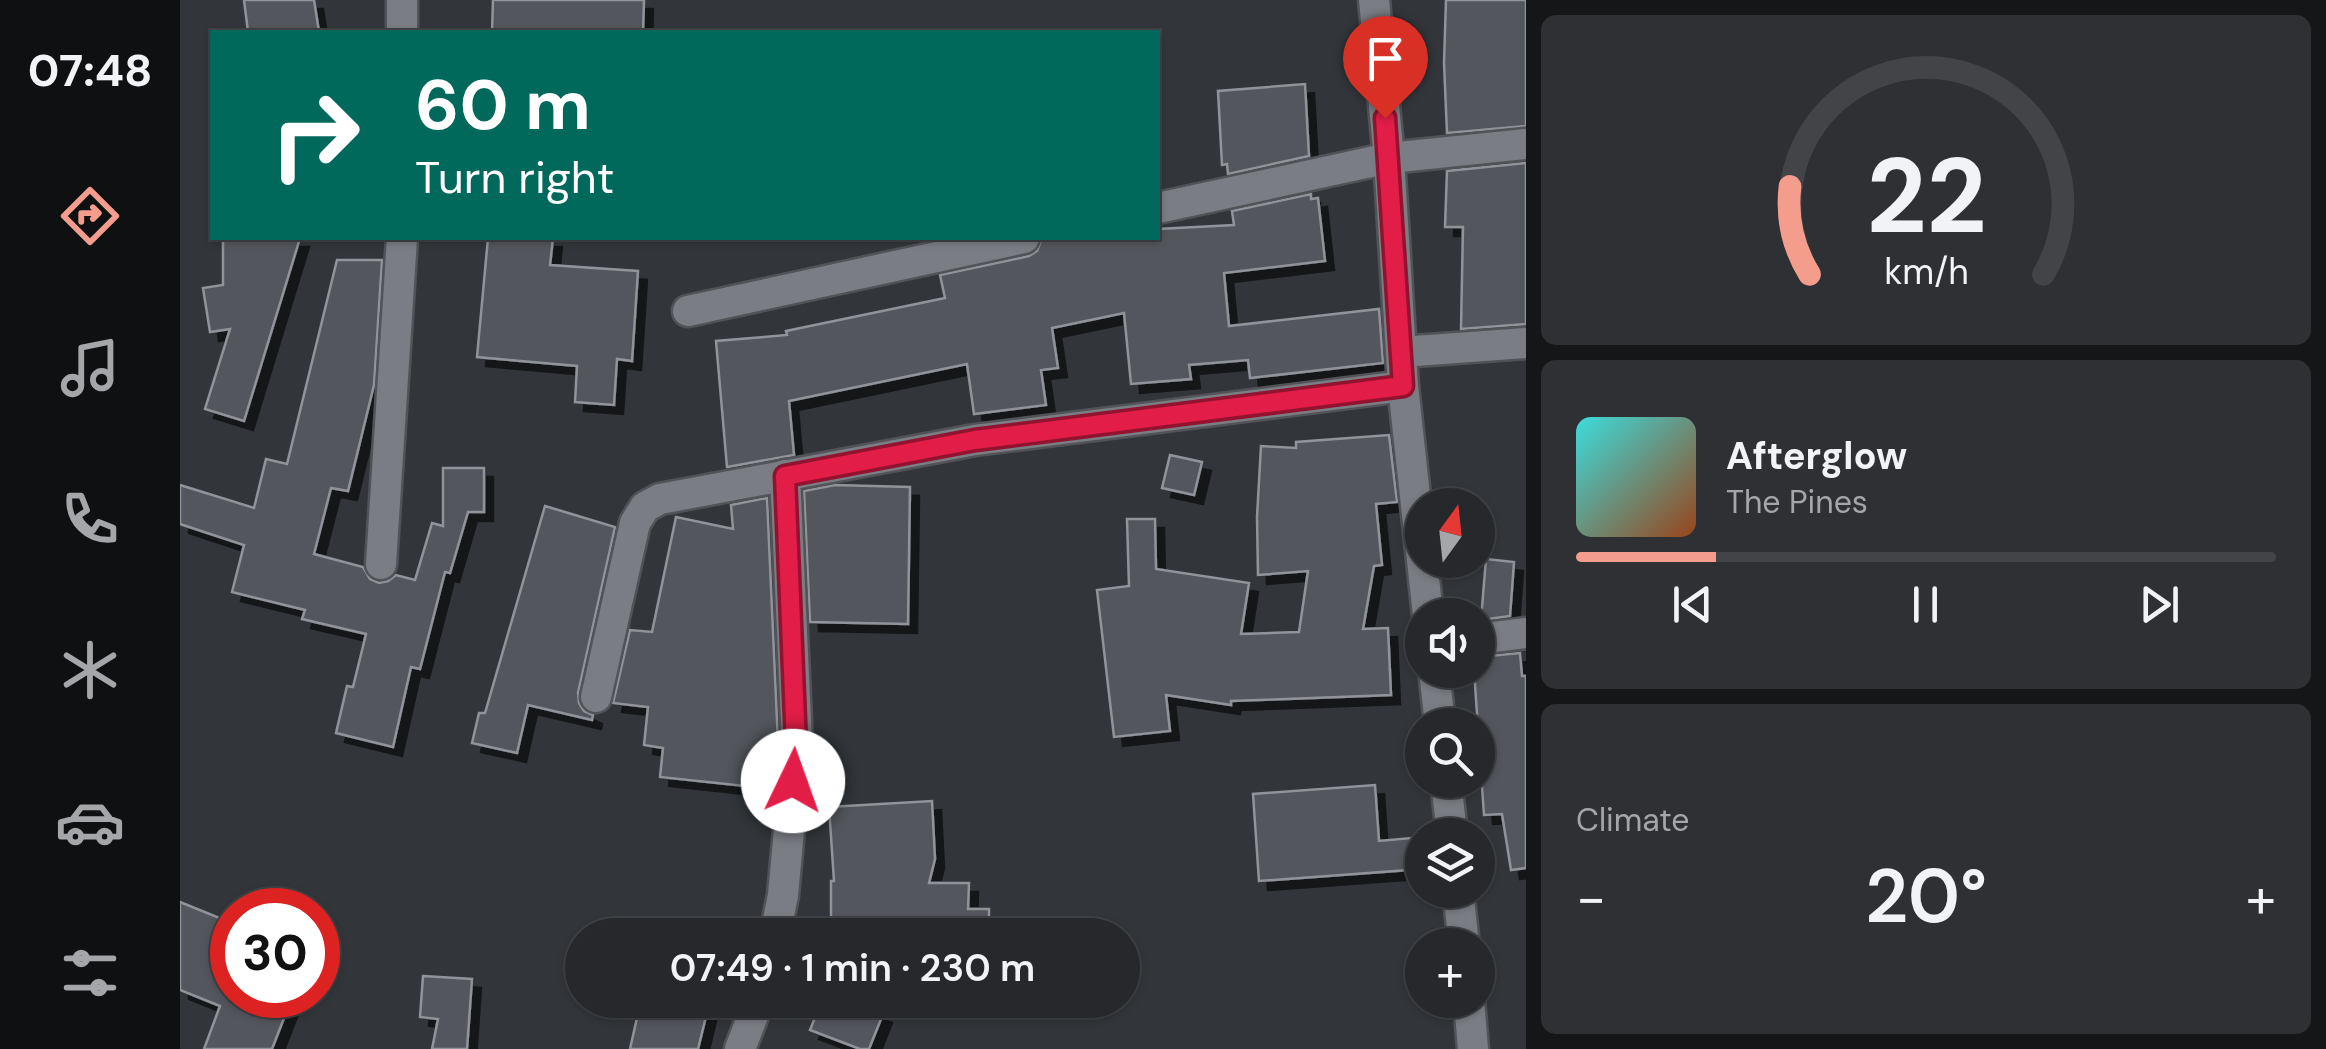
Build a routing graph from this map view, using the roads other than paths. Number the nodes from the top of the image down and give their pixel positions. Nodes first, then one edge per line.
1 (402, 0) edge
2 (1374, 0) edge
3 (402, 30) edge
4 (1526, 144) edge
5 (1389, 158) junction
6 (1160, 208) edge
7 (402, 240) edge
8 (1015, 240) edge
9 (688, 311) dead end
10 (1526, 342) edge
11 (1401, 352) junction
12 (1403, 386) junction
13 (785, 476) junction
14 (380, 564) dead end
15 (1426, 598) edge
16 (1526, 633) edge
17 (1495, 637) edge
18 (596, 698) dead end
19 (778, 918) edge
20 (752, 1018) edge
21 (1470, 1018) edge
22 (740, 1049) edge
23 (1473, 1049) edge

1 - 3 street
2 - 5 street
4 - 5 street
5 - 6 street
5 - 11 street
7 - 14 street
8 - 9 street
10 - 11 street
11 - 12 street
12 - 13 street
12 - 15 street
13 - 18 street
13 - 19 street
16 - 17 street
20 - 22 street
21 - 23 street

